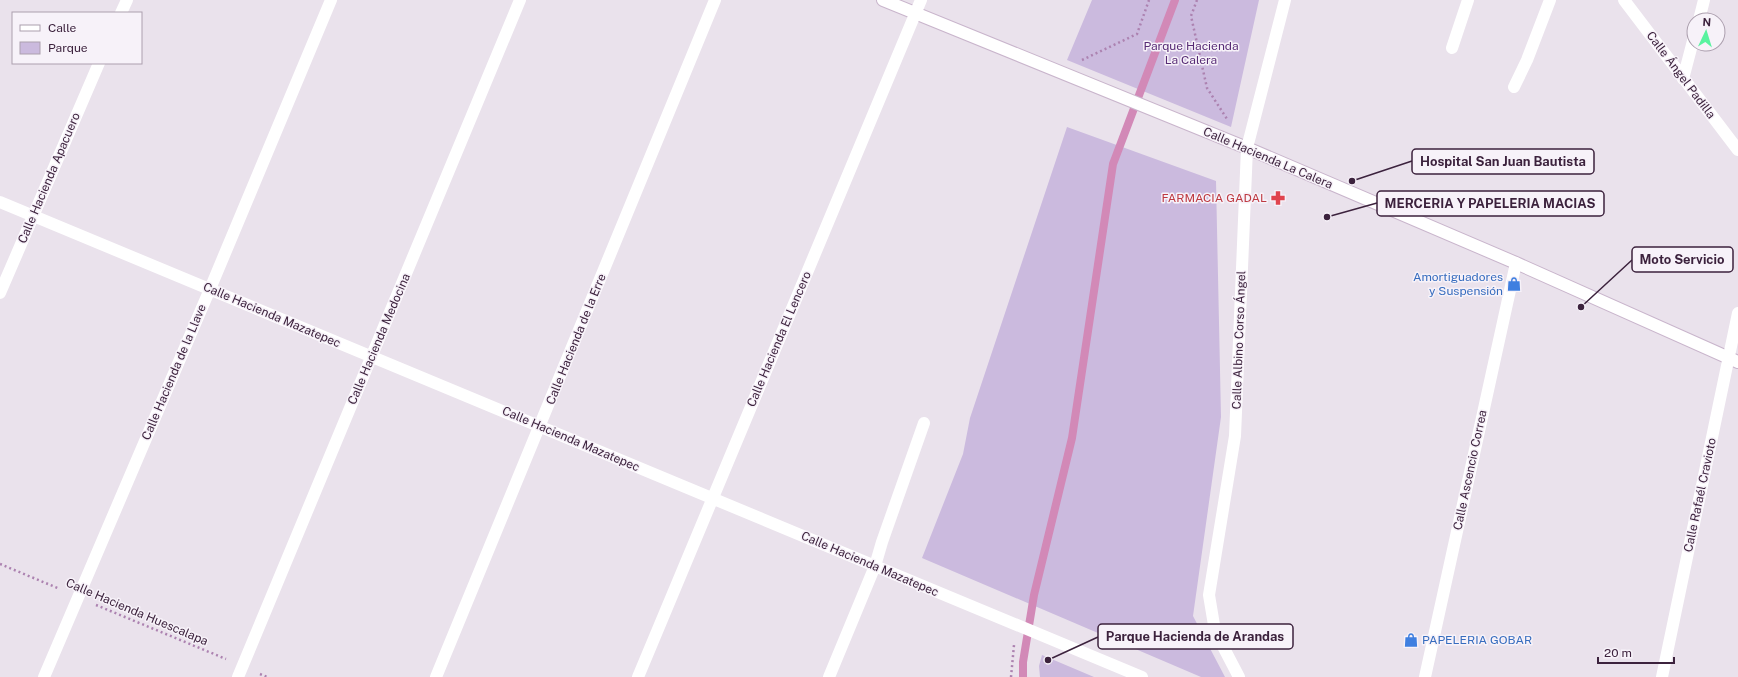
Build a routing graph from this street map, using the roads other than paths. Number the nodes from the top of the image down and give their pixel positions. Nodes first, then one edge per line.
1 (127, 0) edge
2 (330, 0) edge
3 (520, 0) edge
4 (715, 0) edge
5 (883, 0) edge
6 (921, 0) edge
7 (1285, 0) edge
8 (1468, 0) edge
9 (1550, 0) edge
10 (1624, 0) edge
11 (1704, 0) edge
12 (121, 12) edge
13 (1701, 12) edge
14 (915, 13) junction
15 (1452, 48) dead end
16 (1690, 52) edge
17 (100, 64) edge
18 (1683, 79) junction
19 (1514, 87) dead end
20 (1247, 148) junction
21 (1738, 150) edge
22 (0, 202) edge
23 (33, 215) junction
24 (1516, 263) junction
25 (210, 289) junction
26 (0, 293) edge
27 (1738, 313) edge
28 (372, 356) junction
29 (1733, 360) edge
30 (924, 422) dead end
31 (540, 426) junction
32 (713, 498) junction
33 (875, 566) junction
34 (240, 672) edge
35 (44, 677) edge
36 (436, 677) edge
37 (638, 677) edge
38 (829, 677) edge
39 (1142, 677) edge
40 (1240, 677) edge
41 (1425, 677) edge
42 (1662, 677) edge

1 - 12 street
2 - 25 street, Calle Hacienda de la Llave
3 - 28 street, Calle Hacienda Medocina
4 - 31 street, Calle Hacienda de la Erre
5 - 14 street, Calle Hacienda La Calera
6 - 14 street, Calle Hacienda El Lencero
7 - 20 street, Calle Albino Corso Ángel
8 - 15 street
9 - 19 street
10 - 18 street, Calle Ángel Padilla
11 - 13 street
14 - 20 street, Calle Hacienda La Calera
14 - 32 street, Calle Hacienda El Lencero
16 - 18 street
17 - 23 street, Calle Hacienda Apacuero
18 - 21 street, Calle Ángel Padilla
20 - 24 street, Calle Hacienda La Calera
20 - 40 street, Calle Albino Corso Ángel
22 - 23 street, Calle Hacienda Mazatepec
23 - 25 street, Calle Hacienda Mazatepec
23 - 26 street, Calle Hacienda Apacuero
24 - 29 street, Calle Hacienda La Calera
24 - 41 street, Calle Ascencio Correa
25 - 28 street, Calle Hacienda Mazatepec
25 - 35 street, Calle Hacienda de la Llave
27 - 29 street, Calle Rafaél Cravioto
28 - 31 street, Calle Hacienda Mazatepec
28 - 34 street, Calle Hacienda Medocina
29 - 42 street, Calle Rafaél Cravioto
30 - 33 street
31 - 32 street, Calle Hacienda Mazatepec
31 - 36 street, Calle Hacienda de la Erre
32 - 33 street, Calle Hacienda Mazatepec
32 - 37 street, Calle Hacienda El Lencero
33 - 38 street
33 - 39 street, Calle Hacienda Mazatepec

